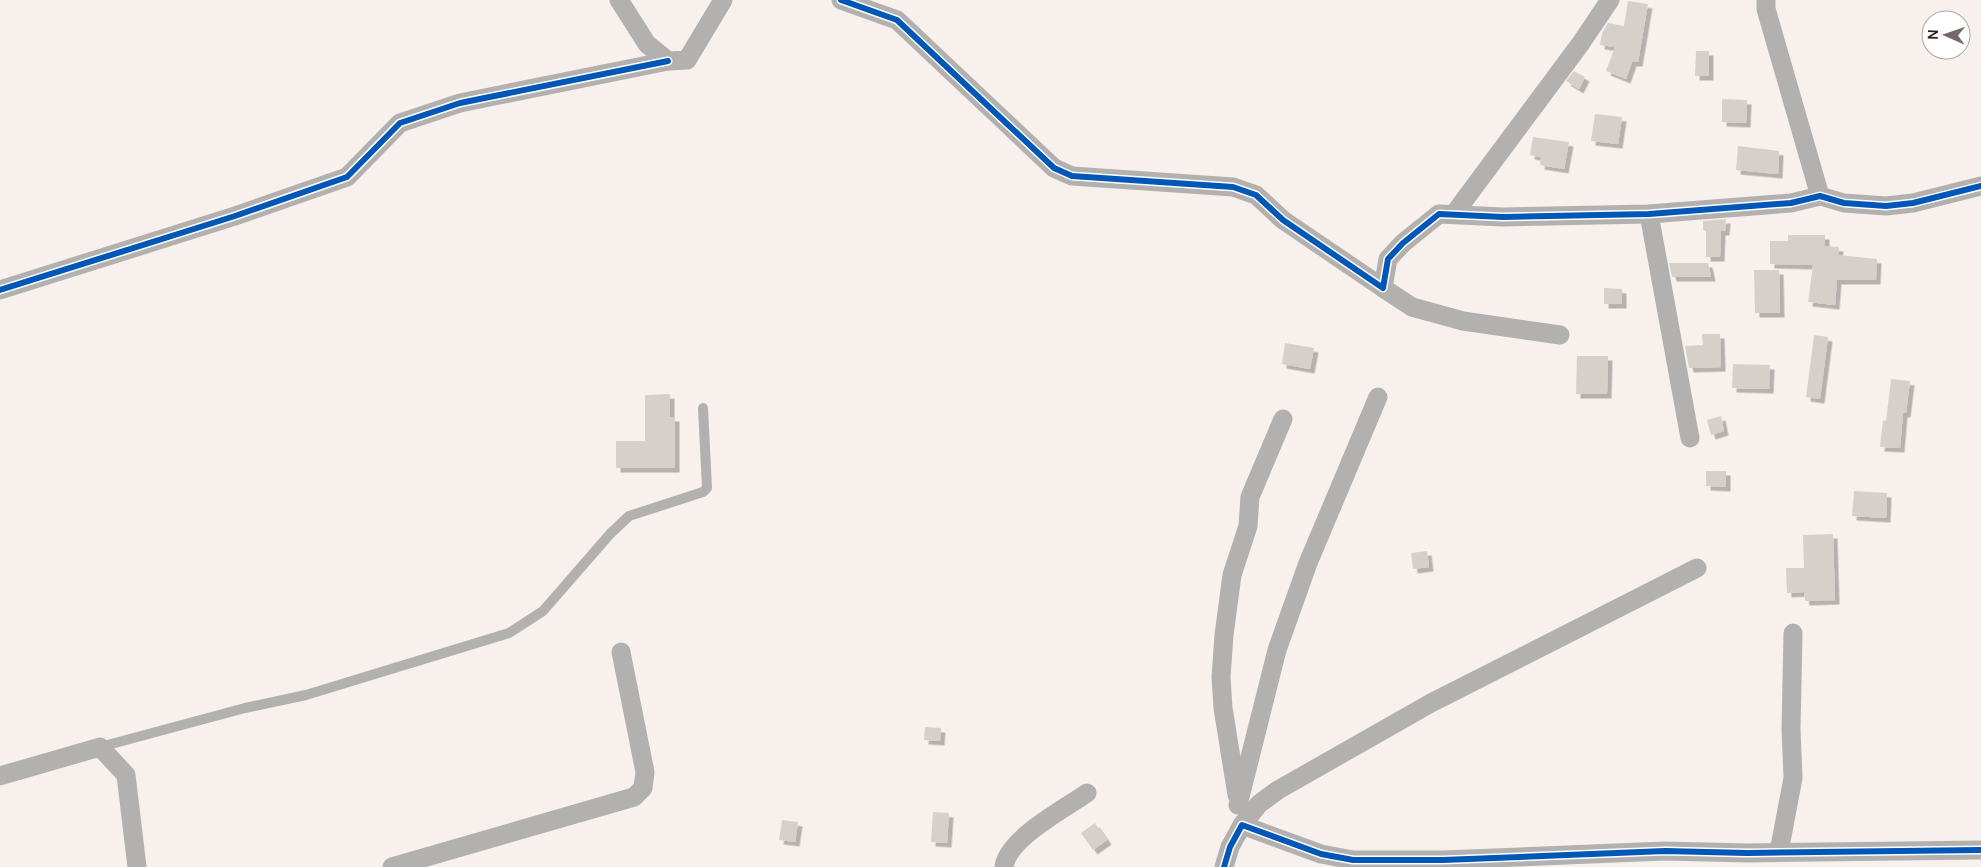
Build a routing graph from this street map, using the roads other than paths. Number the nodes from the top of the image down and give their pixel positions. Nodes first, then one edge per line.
1 (619, 0) edge
2 (723, 0) edge
3 (841, 0) edge
4 (1610, 0) edge
5 (1766, 0) edge
6 (668, 61) junction
7 (1981, 186) edge
8 (1820, 196) junction
9 (1454, 214) junction
10 (1649, 214) junction
11 (1383, 288) junction
12 (0, 290) edge
13 (1560, 335) dead end
14 (1378, 396) dead end
15 (703, 408) dead end
16 (1283, 419) dead end
17 (1690, 438) dead end
18 (1697, 568) dead end
19 (1793, 634) dead end
20 (621, 652) dead end
21 (100, 748) junction
22 (0, 776) edge
23 (1087, 793) dead end
24 (1238, 806) junction
25 (1242, 825) junction
26 (1981, 850) edge
27 (1778, 852) junction
28 (1747, 860) edge
29 (137, 867) edge
30 (392, 867) edge
31 (1004, 867) edge
32 (1224, 867) edge

1 - 6 street
2 - 6 street
3 - 11 street
4 - 9 street
5 - 8 street
6 - 12 street
7 - 8 street
8 - 10 street
9 - 10 street
9 - 11 street
10 - 17 street
11 - 13 street
14 - 24 street
15 - 21 lane
16 - 24 street
18 - 25 street
19 - 27 street
20 - 30 street
21 - 22 street
21 - 29 street
23 - 31 street
24 - 25 street
25 - 28 street
25 - 32 street
26 - 27 street
27 - 28 street

